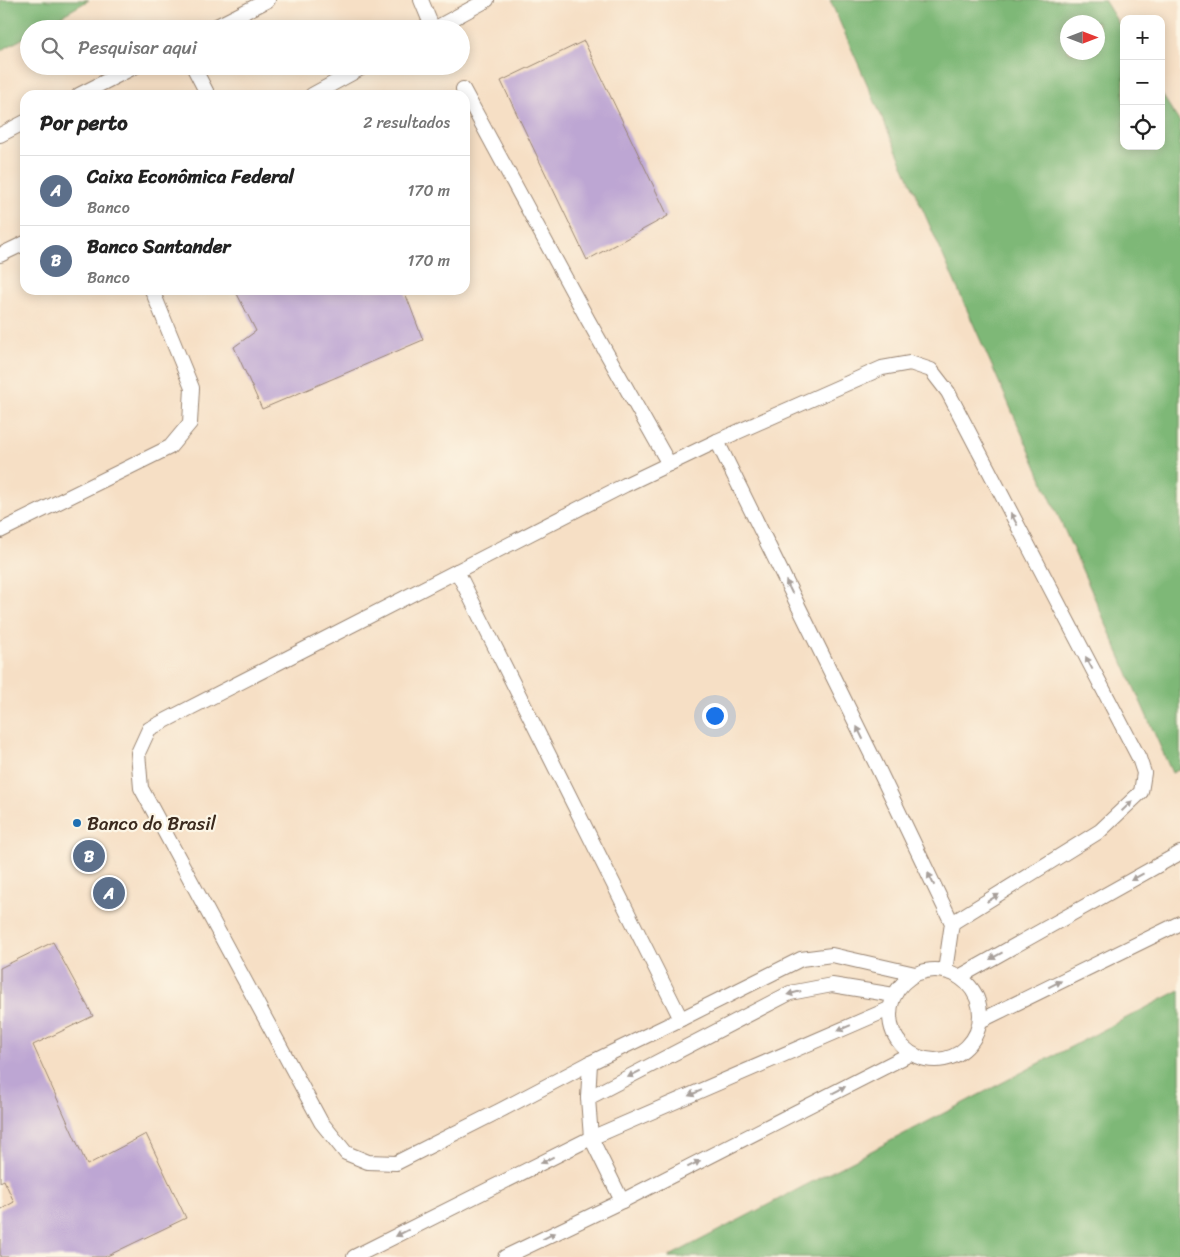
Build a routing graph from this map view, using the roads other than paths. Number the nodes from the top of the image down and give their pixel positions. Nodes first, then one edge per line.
1 (268, 0) edge
2 (420, 0) edge
3 (487, 0) edge
4 (228, 20) edge
5 (430, 20) edge
6 (450, 20) edge
7 (118, 75) edge
8 (198, 75) edge
9 (349, 75) edge
10 (89, 90) edge
11 (206, 90) edge
12 (321, 90) edge
13 (470, 102) edge
14 (20, 125) edge
15 (0, 135) edge
16 (20, 245) edge
17 (0, 255) edge
18 (154, 295) edge
19 (717, 441) junction
20 (669, 464) junction
21 (0, 530) edge
22 (457, 571) junction
23 (1180, 853) edge
24 (952, 923) junction
25 (1180, 923) edge
26 (945, 971) junction
27 (915, 974) junction
28 (959, 977) junction
29 (894, 995) junction
30 (889, 1009) junction
31 (681, 1019) junction
32 (980, 1021) junction
33 (910, 1054) junction
34 (590, 1062) junction
35 (588, 1098) junction
36 (591, 1138) junction
37 (622, 1201) junction
38 (354, 1257) edge
39 (504, 1257) edge

1 - 4 lane
2 - 5 lane
3 - 6 lane
7 - 10 lane
8 - 11 lane
9 - 12 lane
13 - 20 lane
14 - 15 lane
16 - 17 lane
18 - 21 lane
19 - 20 lane
24 -> 19 lane
24 -> 19 lane
20 - 22 lane
22 - 31 lane
22 - 34 lane
23 -> 28 lane
24 - 26 lane
32 -> 25 lane
26 - 27 lane
26 - 28 lane
27 - 29 lane
27 - 31 lane
28 - 32 lane
29 - 30 lane
29 -> 35 lane
30 - 33 lane
30 -> 36 lane
31 - 34 lane
32 - 33 lane
37 -> 33 lane
34 - 35 lane
35 - 36 lane
36 - 37 lane
36 -> 38 lane
39 -> 37 lane

